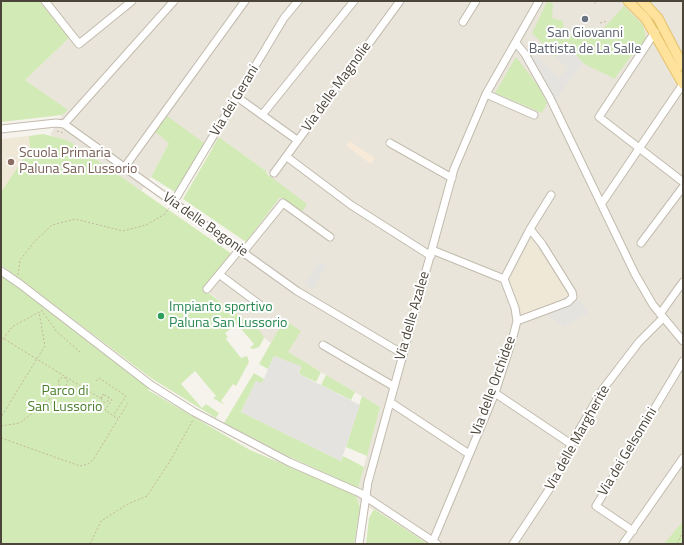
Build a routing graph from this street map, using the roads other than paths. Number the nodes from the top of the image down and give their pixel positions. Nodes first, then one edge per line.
1 (45, 1) edge
2 (132, 1) edge
3 (174, 1) edge
4 (244, 1) edge
5 (298, 1) edge
6 (354, 1) edge
7 (400, 1) edge
8 (476, 1) edge
9 (539, 1) edge
10 (628, 1) edge
11 (642, 1) edge
12 (463, 22) dead end
13 (655, 32) junction
14 (516, 43) junction
15 (683, 66) edge
16 (683, 84) edge
17 (486, 94) junction
18 (237, 97) junction
19 (262, 115) junction
20 (534, 115) dead end
21 (64, 124) junction
22 (1, 129) edge
23 (297, 140) junction
24 (390, 143) dead end
25 (639, 148) junction
26 (287, 157) junction
27 (124, 168) junction
28 (274, 173) dead end
29 (452, 178) junction
30 (683, 182) edge
31 (683, 186) edge
32 (551, 195) dead end
33 (173, 203) junction
34 (602, 203) junction
35 (530, 229) junction
36 (330, 237) dead end
37 (641, 242) dead end
38 (242, 250) junction
39 (431, 253) junction
40 (1, 272) edge
41 (220, 275) junction
42 (504, 279) junction
43 (683, 282) edge
44 (207, 289) dead end
45 (259, 304) dead end
46 (661, 316) junction
47 (516, 320) junction
48 (683, 341) edge
49 (323, 345) dead end
50 (403, 354) junction
51 (683, 361) edge
52 (393, 386) junction
53 (495, 393) junction
54 (390, 402) junction
55 (571, 444) junction
56 (469, 454) junction
57 (683, 458) edge
58 (365, 497) junction
59 (633, 531) junction
60 (435, 542) edge
61 (359, 544) edge
62 (513, 544) edge
63 (624, 544) edge

1 - 2 street
3 - 21 street
4 - 27 street
5 - 18 street, Via dei Gerani
6 - 19 street
7 - 23 street, Via delle Magnolie
8 - 12 street
9 - 14 street, Via delle Azalee
10 - 13 main road
11 - 15 main road
13 - 16 main road
13 - 25 street
14 - 17 street, Via delle Azalee
14 - 34 street
16 - 25 street
17 - 20 street
17 - 29 street, Via delle Azalee
18 - 19 street
18 - 33 street, Via dei Gerani
19 - 23 street
21 - 22 street
21 - 27 street, Via delle Begonie
23 - 26 street, Via delle Magnolie
24 - 29 street
25 - 30 street
25 - 34 street
26 - 28 street, Via delle Magnolie
26 - 39 street
27 - 33 street, Via delle Begonie
29 - 39 street, Via delle Azalee
31 - 37 street
32 - 35 street
33 - 38 street, Via delle Begonie
34 - 46 street
35 - 42 street
35 - 47 street
36 - 38 street
38 - 41 street
38 - 50 street, Via delle Begonie
39 - 42 street
39 - 50 street, Via delle Azalee
40 - 58 street
41 - 44 street
41 - 45 street
42 - 47 street, Via delle Orchidee
43 - 46 street, Via delle Margherite
46 - 48 street
46 - 55 street, Via delle Margherite
47 - 53 street, Via delle Orchidee
49 - 52 street
50 - 52 street, Via delle Azalee
51 - 59 street, Via dei Gelsomini
52 - 54 street, Via delle Azalee
53 - 55 street
53 - 56 street, Via delle Orchidee
54 - 56 street
54 - 58 street, Via delle Azalee
55 - 62 street, Via delle Margherite
56 - 60 street, Via delle Orchidee
57 - 59 street
58 - 60 street
58 - 61 street, Via delle Azalee
59 - 63 street

